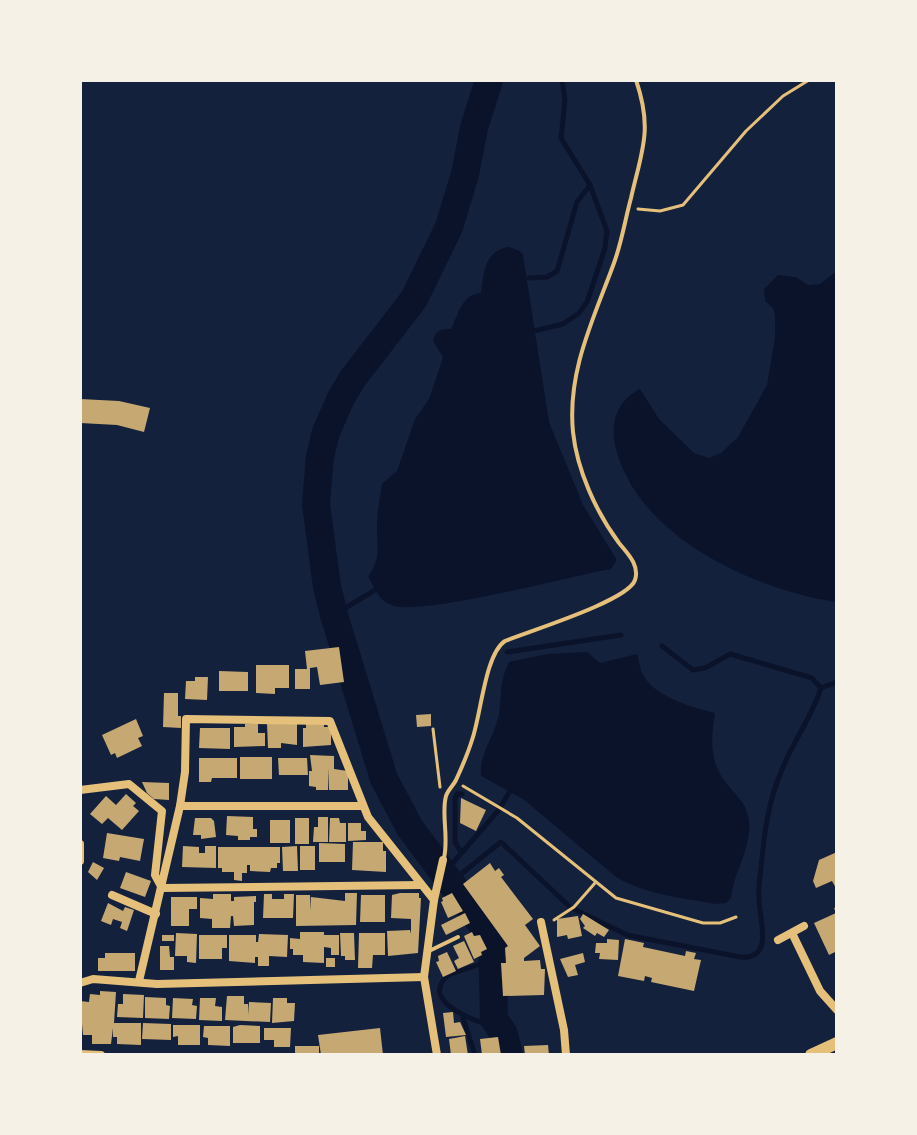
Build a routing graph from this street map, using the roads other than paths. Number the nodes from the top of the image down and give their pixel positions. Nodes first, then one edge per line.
1 (636, 80) edge
2 (80, 790) edge
3 (180, 806) junction
4 (363, 806) junction
5 (80, 844) edge
6 (443, 860) joint
7 (80, 861) edge
8 (421, 885) junction
9 (162, 888) junction
10 (112, 895) dead end
11 (434, 900) junction
12 (156, 914) junction
13 (542, 925) road end
14 (804, 926) dead end
15 (792, 933) junction
16 (458, 937) dead end
17 (778, 940) dead end
18 (427, 952) junction
19 (424, 977) junction
20 (139, 981) junction
21 (80, 983) edge
22 (837, 1010) edge
23 (837, 1043) edge
24 (80, 1054) edge
25 (101, 1055) edge
26 (437, 1055) edge
27 (566, 1055) edge
28 (811, 1055) edge

1 - 6 lane
2 - 9 street
3 - 4 street
3 - 4 street
3 - 9 street
4 - 8 street
5 - 7 street
6 - 11 street
8 - 9 street
8 - 11 street
9 - 12 street
10 - 12 street
11 - 18 street
12 - 20 street
13 - 27 street
14 - 15 street
15 - 17 street
15 - 22 street
16 - 18 lane
18 - 19 street
19 - 20 street
19 - 26 street
20 - 21 street
23 - 28 main road
24 - 25 street

